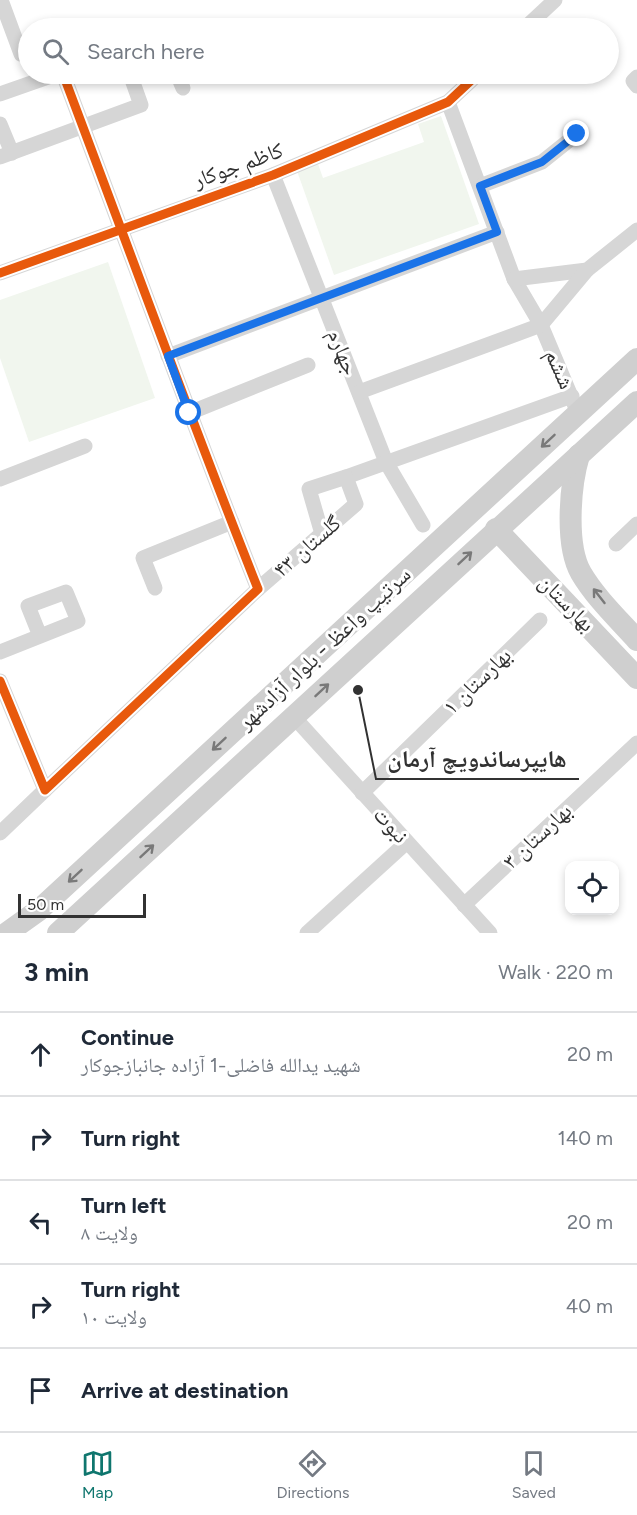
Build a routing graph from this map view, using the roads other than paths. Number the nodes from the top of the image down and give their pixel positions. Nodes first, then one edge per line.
1 (1, 0) edge
2 (550, 2) edge
3 (535, 18) edge
4 (18, 46) edge
5 (28, 84) edge
6 (67, 84) edge
7 (134, 84) edge
8 (467, 84) edge
9 (0, 94) edge
10 (448, 102) junction
11 (0, 124) edge
12 (83, 128) junction
13 (577, 134) dead end
14 (6, 155) edge
15 (273, 175) junction
16 (480, 186) junction
17 (122, 228) junction
18 (637, 230) edge
19 (497, 232) junction
20 (587, 270) junction
21 (0, 273) edge
22 (514, 279) junction
23 (321, 298) junction
24 (541, 325) junction
25 (168, 356) junction
26 (637, 359) edge
27 (308, 365) dead end
28 (359, 392) junction
29 (637, 402) edge
30 (575, 405) junction
31 (189, 413) junction
32 (85, 446) dead end
33 (579, 455) junction
34 (386, 462) junction
35 (346, 477) junction
36 (0, 479) edge
37 (572, 480) junction
38 (232, 522) junction
39 (637, 524) edge
40 (423, 525) dead end
41 (322, 534) junction
42 (501, 534) junction
43 (616, 544) dead end
44 (155, 588) dead end
45 (258, 589) junction
46 (540, 620) dead end
47 (40, 636) junction
48 (637, 640) edge
49 (0, 652) edge
50 (637, 678) edge
51 (0, 681) edge
52 (293, 716) junction
53 (7, 718) edge
54 (637, 743) edge
55 (45, 790) junction
56 (362, 793) junction
57 (0, 833) edge
58 (407, 842) junction
59 (464, 905) junction
60 (7, 933) edge
61 (58, 933) edge
62 (307, 933) edge
63 (490, 933) edge

1 - 4 street
2 - 3 street
5 - 9 street
6 - 12 street
7 - 12 street
8 - 10 street, کاظم جوکار
10 - 15 street, کاظم جوکار
10 - 16 street, ششم
11 - 14 street
12 - 14 street
12 - 17 street
13 - 16 street
15 - 17 street, کاظم جوکار
15 - 23 street, جهارم
16 - 19 street, ششم
17 - 21 street, کاظم جوکار
17 - 25 street
18 - 20 street
19 - 22 street, ششم
19 - 23 street
20 - 22 street
20 - 24 street
22 - 24 street, ششم
23 - 25 street
23 - 28 street, جهارم
24 - 28 street
24 - 30 street, ششم
25 - 31 street
26 - 30 main road, سرتیپ واعظ - بلوار آزادشهر
27 - 31 street
28 - 34 street, جهارم
29 - 33 main road, سرتیپ واعظ - بلوار آزادشهر
30 - 34 street
30 -> 60 main road, سرتیپ واعظ - بلوار آزادشهر
31 - 38 street
32 - 36 street
33 - 37 main road, بهارستان
33 - 42 main road, سرتیپ واعظ - بلوار آزادشهر
34 - 35 street
34 - 40 street, جهارم
35 - 41 street, گلستان ۴۳
35 - 41 street
37 - 42 main road
48 -> 37 main road, بهارستان
38 - 44 street
38 - 45 street
39 - 43 street
41 - 45 street, گلستان ۴۳
42 - 50 main road, بهارستان
52 -> 42 main road, سرتیپ واعظ - بلوار آزادشهر
45 - 55 street, گلستان ۴۳
46 - 56 street, بهارستان ۱
47 - 47 street
47 - 49 street
51 - 53 street
52 - 56 street, نبوت
61 -> 52 main road, سرتیپ واعظ - بلوار آزادشهر
53 - 55 street
54 - 59 street, بهارستان ۳
55 - 57 street
56 - 58 street, نبوت
58 - 59 street, نبوت
58 - 62 street
59 - 63 street, نبوت

